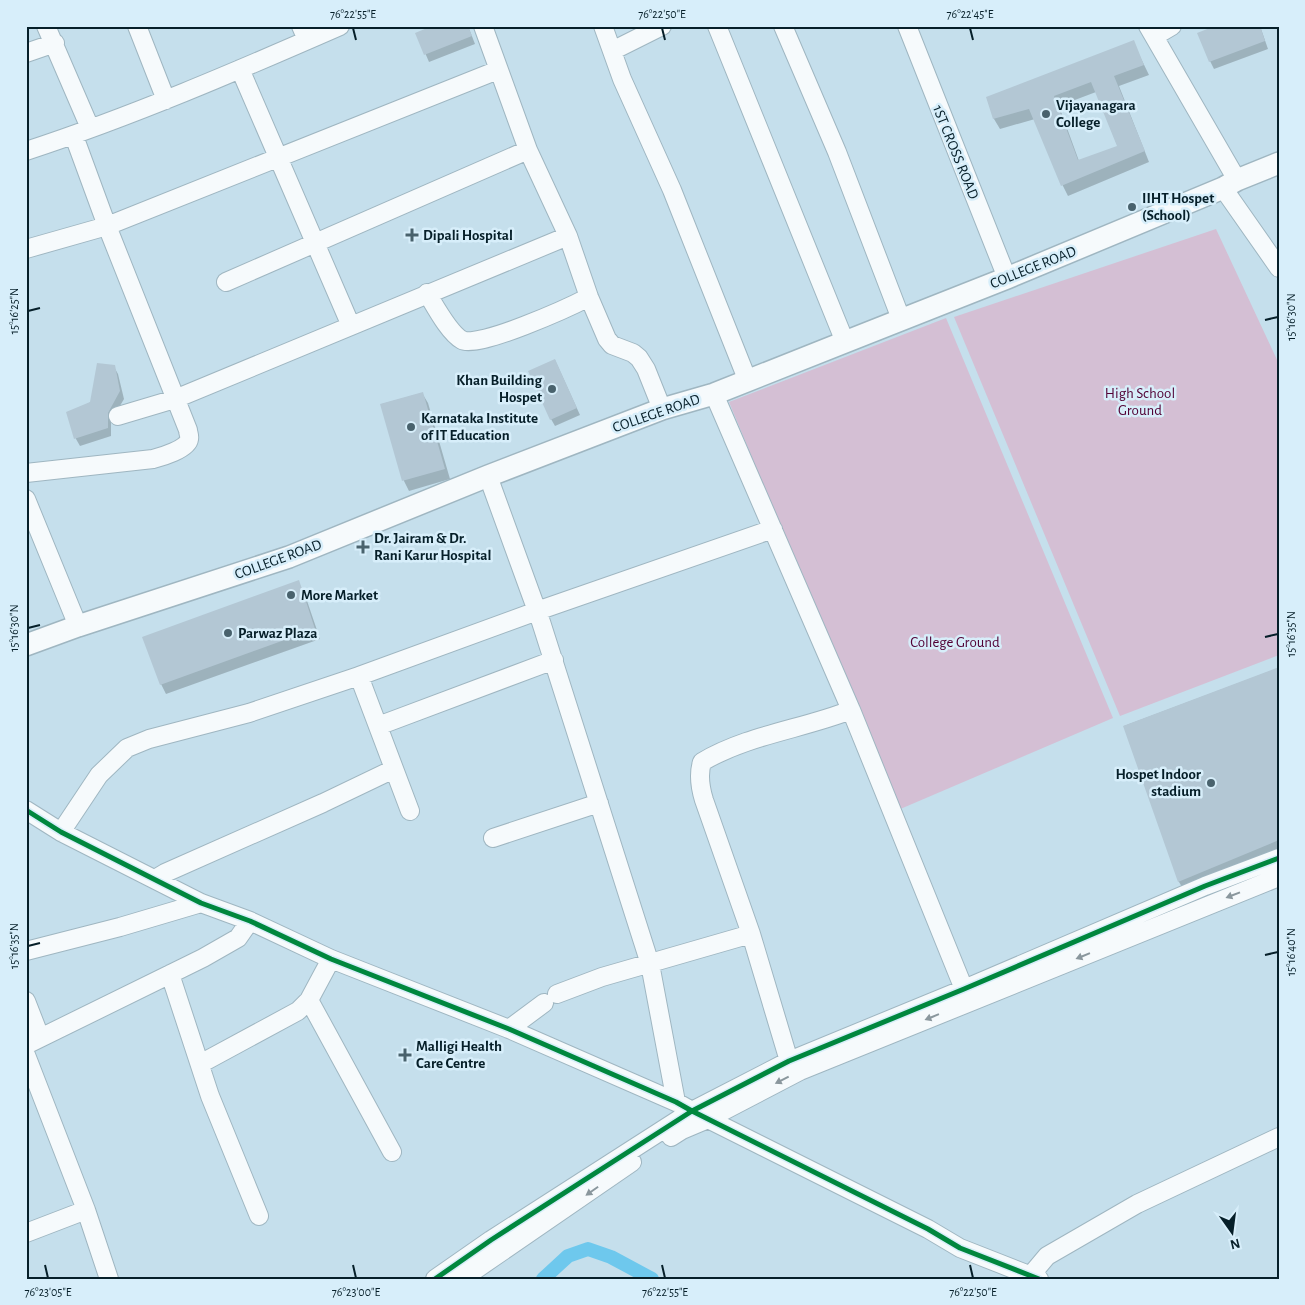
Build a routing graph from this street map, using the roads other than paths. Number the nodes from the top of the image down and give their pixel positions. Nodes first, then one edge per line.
1 (46, 26) edge
2 (137, 26) edge
3 (340, 26) edge
4 (483, 26) edge
5 (603, 26) edge
6 (662, 26) edge
7 (717, 26) edge
8 (784, 26) edge
9 (907, 26) edge
10 (1172, 26) edge
11 (1151, 31) edge
12 (304, 33) edge
13 (55, 43) junction
14 (612, 51) junction
15 (26, 53) edge
16 (240, 70) junction
17 (498, 70) junction
18 (166, 100) junction
19 (90, 128) junction
20 (74, 136) junction
21 (528, 150) junction
22 (26, 151) edge
23 (278, 157) junction
24 (1279, 163) edge
25 (1230, 185) junction
26 (107, 226) junction
27 (568, 236) junction
28 (317, 244) junction
29 (26, 249) edge
30 (1279, 268) edge
31 (1007, 278) junction
32 (226, 282) dead end
33 (427, 293) junction
34 (589, 297) junction
35 (901, 319) junction
36 (351, 326) junction
37 (845, 342) junction
38 (747, 380) junction
39 (714, 394) junction
40 (174, 399) junction
41 (662, 409) junction
42 (118, 416) dead end
43 (26, 473) edge
44 (488, 476) junction
45 (26, 499) edge
46 (773, 529) junction
47 (537, 611) junction
48 (78, 626) junction
49 (26, 645) edge
50 (554, 660) junction
51 (359, 676) junction
52 (851, 710) junction
53 (378, 726) junction
54 (394, 769) junction
55 (599, 803) junction
56 (26, 810) edge
57 (410, 811) dead end
58 (62, 832) junction
59 (493, 838) dead end
60 (1279, 858) edge
61 (1279, 877) edge
62 (155, 879) junction
63 (201, 903) junction
64 (250, 920) junction
65 (751, 934) junction
66 (26, 951) edge
67 (331, 959) junction
68 (650, 964) junction
69 (170, 974) junction
70 (966, 996) junction
71 (309, 1000) junction
72 (26, 1001) edge
73 (509, 1029) junction
74 (33, 1041) edge
75 (26, 1054) edge
76 (789, 1061) junction
77 (200, 1064) junction
78 (676, 1102) junction
79 (692, 1111) junction
80 (708, 1119) junction
81 (1279, 1137) edge
82 (392, 1152) dead end
83 (86, 1210) junction
84 (259, 1216) dead end
85 (26, 1232) edge
86 (1035, 1277) edge
87 (109, 1279) edge
88 (435, 1279) edge
89 (462, 1279) edge

1 - 13 street
2 - 18 street
3 - 12 street
4 - 17 street
5 - 14 street
6 - 14 street
7 - 37 street
8 - 35 street
9 - 31 street, 1ST CROSS ROAD
10 - 11 street
11 - 25 street
12 - 16 street
13 - 15 street
13 - 19 street
14 - 38 street
16 - 18 street
16 - 23 street
17 - 21 street
17 - 23 street
18 - 19 street
19 - 20 street
20 - 22 street
20 - 26 street
21 - 27 street
21 - 28 street
23 - 26 street
23 - 28 street
24 - 25 main road, COLLEGE ROAD
25 - 30 street
25 - 31 main road, COLLEGE ROAD
26 - 29 street
26 - 40 street
27 - 33 street
27 - 34 street
28 - 32 street
28 - 36 street
31 - 35 main road, COLLEGE ROAD
33 - 34 street
33 - 36 street
34 - 41 street
35 - 37 main road, COLLEGE ROAD
36 - 40 street
37 - 38 main road, COLLEGE ROAD
38 - 39 main road, COLLEGE ROAD
39 - 41 main road, COLLEGE ROAD
39 - 46 street
40 - 42 street
40 - 43 street
41 - 44 main road, COLLEGE ROAD
44 - 47 street
44 - 48 main road, COLLEGE ROAD
45 - 48 street
46 - 47 street
46 - 52 street
47 - 50 street
47 - 51 street
48 - 49 main road, COLLEGE ROAD
50 - 53 street
50 - 55 street
51 - 53 street
51 - 58 street
52 - 65 street
52 - 70 street
53 - 54 street
54 - 57 street
54 - 62 street
55 - 59 street
55 - 68 street
56 - 58 street
58 - 62 street
60 - 70 street
61 -> 70 street
62 - 63 street
63 - 64 street
63 - 66 street
64 - 67 street
64 - 69 street
65 - 68 street
65 - 76 street
67 - 71 street
67 - 73 street
68 - 73 street
68 - 78 street
69 - 74 street
69 - 77 street
70 - 76 street
70 -> 80 street
71 - 77 street
71 - 82 street
72 - 74 street
73 - 78 street
75 - 83 street
76 - 79 street
77 - 84 street
78 - 79 street
79 - 80 street
79 - 88 street
80 - 86 street
80 -> 89 street
81 - 86 street
83 - 85 street
83 - 87 street

